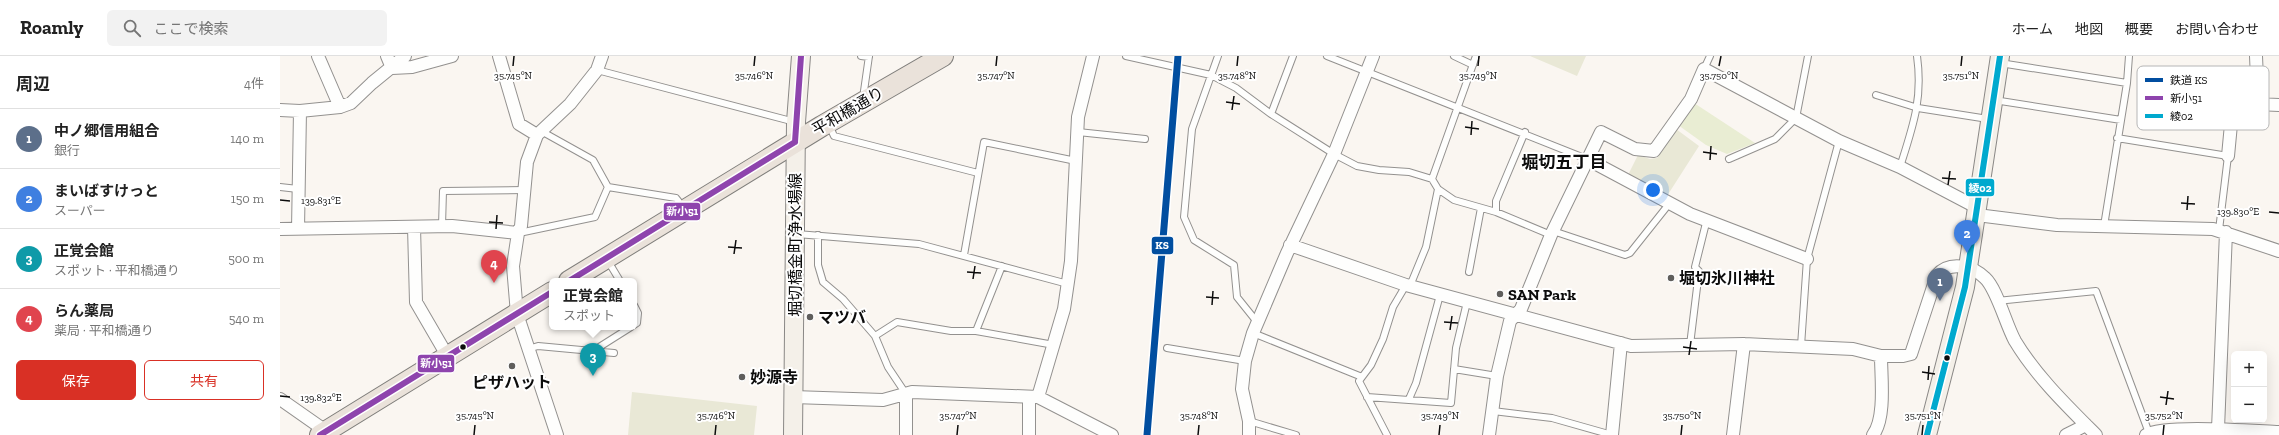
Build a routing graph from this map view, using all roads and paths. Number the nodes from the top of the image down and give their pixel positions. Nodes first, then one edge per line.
1 (318, 56) edge
2 (388, 56) edge
3 (405, 56) edge
4 (452, 56) edge
5 (499, 56) edge
6 (602, 56) edge
7 (801, 56) edge
8 (861, 56) edge
9 (943, 56) edge
10 (1093, 56) edge
11 (1126, 56) edge
12 (1218, 56) edge
13 (1293, 56) edge
14 (1327, 56) edge
15 (1373, 56) edge
16 (1454, 56) edge
17 (1476, 56) edge
18 (1710, 56) edge
19 (1808, 56) edge
20 (1917, 56) edge
21 (2129, 56) edge
22 (2256, 56) edge
23 (869, 57) edge
24 (1999, 60) edge
25 (1473, 65) junction
26 (2256, 66) edge
27 (392, 68) junction
28 (1704, 69) junction
29 (597, 70) junction
30 (1367, 71) junction
31 (1211, 75) junction
32 (2127, 84) junction
33 (1876, 95) dead end
34 (1993, 100) junction
35 (862, 102) junction
36 (2269, 104) edge
37 (2279, 104) edge
38 (1457, 106) junction
39 (340, 107) junction
40 (1918, 108) junction
41 (280, 110) edge
42 (300, 111) junction
43 (1271, 114) junction
44 (1796, 118) junction
45 (1990, 120) junction
46 (2121, 120) junction
47 (796, 122) junction
48 (828, 123) junction
49 (2230, 130) edge
50 (1078, 132) junction
51 (1524, 132) junction
52 (539, 133) junction
53 (2117, 138) junction
54 (1145, 139) dead end
55 (1839, 141) junction
56 (795, 142) junction
57 (1334, 154) junction
58 (2228, 156) junction
59 (1587, 159) junction
60 (1729, 159) dead end
61 (1076, 161) junction
62 (1900, 167) junction
63 (978, 173) junction
64 (1432, 179) junction
65 (280, 187) edge
66 (608, 187) junction
67 (298, 189) junction
68 (1438, 189) junction
69 (525, 190) junction
70 (1669, 204) junction
71 (1481, 208) junction
72 (685, 210) junction
73 (1496, 212) junction
74 (1977, 212) junction
75 (1707, 219) junction
76 (442, 226) junction
77 (2104, 226) junction
78 (414, 227) junction
79 (280, 229) edge
80 (298, 229) junction
81 (2222, 231) junction
82 (518, 233) junction
83 (1552, 233) junction
84 (795, 234) junction
85 (818, 235) junction
86 (1290, 245) junction
87 (2279, 251) edge
88 (964, 255) junction
89 (606, 258) junction
90 (1807, 259) junction
91 (1002, 266) junction
92 (1969, 268) junction
93 (1470, 272) dead end
94 (574, 278) edge
95 (618, 278) edge
96 (1068, 284) junction
97 (1406, 286) junction
98 (549, 294) edge
99 (1440, 295) junction
100 (1997, 301) junction
101 (1467, 302) junction
102 (637, 311) edge
103 (516, 314) junction
104 (1515, 315) junction
105 (637, 323) edge
106 (1255, 327) junction
107 (626, 330) edge
108 (976, 331) junction
109 (875, 336) junction
110 (1621, 343) junction
111 (1744, 344) junction
112 (1054, 345) junction
113 (1690, 345) junction
114 (1800, 346) junction
115 (1167, 348) dead end
116 (528, 349) junction
117 (593, 351) junction
118 (614, 353) dead end
119 (1881, 356) junction
120 (448, 357) junction
121 (1245, 361) junction
122 (1454, 369) junction
123 (1497, 376) junction
124 (1362, 377) junction
125 (906, 394) junction
126 (793, 397) junction
127 (1034, 397) junction
128 (1367, 397) junction
129 (280, 399) edge
130 (1409, 399) junction
131 (1493, 411) junction
132 (1249, 421) junction
133 (2086, 425) junction
134 (2212, 431) edge
135 (2279, 432) edge
136 (326, 434) edge
137 (2147, 434) edge
138 (557, 435) edge
139 (793, 435) edge
140 (906, 435) edge
141 (1029, 435) edge
142 (1112, 435) edge
143 (1249, 435) edge
144 (1296, 435) edge
145 (1387, 435) edge
146 (1489, 435) edge
147 (1612, 435) edge
148 (1733, 435) edge
149 (1873, 435) edge
150 (1927, 435) edge
151 (2066, 435) edge
152 (2096, 435) edge

1 - 39 street
2 - 27 street
3 - 27 street
4 - 27 street
5 - 52 street
6 - 29 street
7 - 47 street, 堀切橋金町浄水場線
8 - 23 lane
9 - 35 main road, 平和橋通り
10 - 50 street
11 - 31 lane
12 - 31 lane
13 - 43 lane
14 - 30 lane
15 - 30 street
16 - 25 lane
17 - 25 lane
18 - 28 lane
19 - 44 lane
20 - 40 lane
21 - 32 lane
22 - 26 street
23 - 35 lane
24 - 32 lane
24 - 34 street
25 - 38 lane
27 - 39 street
28 - 44 street
28 - 59 street
29 - 47 lane
29 - 52 street
30 - 38 lane
30 - 57 street
31 - 43 lane
31 - 106 lane
32 - 46 lane
33 - 40 lane
34 - 45 street
34 - 46 lane
35 - 48 main road, 平和橋通り
36 - 37 street
38 - 51 lane
38 - 64 lane
39 - 42 street
40 - 45 lane
40 - 62 lane
41 - 42 street
42 - 67 street
43 - 57 lane
44 - 55 street
44 - 60 lane
45 - 74 street
46 - 53 lane
47 - 56 street, 堀切橋金町浄水場線
48 - 56 main road, 平和橋通り
48 - 63 lane
49 - 58 street
50 - 54 lane
50 - 61 street
51 - 59 lane
51 - 73 lane
52 - 66 lane
52 - 69 street
53 - 58 lane
53 - 77 lane
55 - 62 street
55 - 90 lane
56 - 72 main road, 平和橋通り
56 - 84 street, 堀切橋金町浄水場線
57 - 64 lane
57 - 86 street
58 - 81 lane
59 - 70 street
59 - 83 street
61 - 63 lane
61 - 96 street
62 - 74 street
63 - 88 lane
64 - 68 lane
65 - 67 lane
66 - 72 lane
66 - 82 lane
67 - 80 street
68 - 71 lane
68 - 97 lane
69 - 76 lane
69 - 82 street
70 - 75 street
70 - 83 lane
71 - 73 lane
71 - 93 lane
72 - 89 main road, 平和橋通り
73 - 83 lane
74 - 77 street
74 - 92 street
75 - 90 street
75 - 113 lane
76 - 78 street
76 - 82 street
77 - 81 street
78 - 80 street
78 - 120 street
79 - 80 street
81 - 87 street
81 - 134 street
82 - 103 street
83 - 104 street
84 - 85 lane
84 - 126 street, 堀切橋金町浄水場線
85 - 88 lane
85 - 109 lane
86 - 97 street
86 - 106 street
88 - 91 lane
89 - 94 main road, 平和橋通り
89 - 95 lane
90 - 114 lane
91 - 96 lane
91 - 108 lane
92 - 100 street
92 - 119 street
92 - 150 street
96 - 112 street
97 - 99 street
97 - 124 lane
98 - 103 main road
99 - 101 street
99 - 130 lane
100 - 133 street
100 - 137 lane
101 - 104 street
101 - 122 lane
102 - 105 lane
103 - 116 street
103 - 120 main road
104 - 110 street
104 - 123 street
106 - 121 street
106 - 124 lane
107 - 117 lane
108 - 109 lane
108 - 112 lane
109 - 125 lane
110 - 113 street
110 - 147 street
111 - 113 street
111 - 114 street
111 - 148 street
112 - 127 street
114 - 119 street
115 - 121 lane
116 - 117 lane
116 - 138 street
117 - 118 lane
119 - 149 street
120 - 136 main road
121 - 132 street
122 - 123 lane
122 - 130 lane
123 - 131 street
124 - 128 lane
125 - 126 street
125 - 127 street
125 - 140 street
126 - 139 street, 堀切橋金町浄水場線
127 - 141 street
127 - 142 street
128 - 130 lane
128 - 145 lane
129 - 136 street
131 - 146 street
131 - 147 lane
132 - 143 street
132 - 144 lane
133 - 151 street
133 - 152 street
134 - 135 street
134 - 137 street

